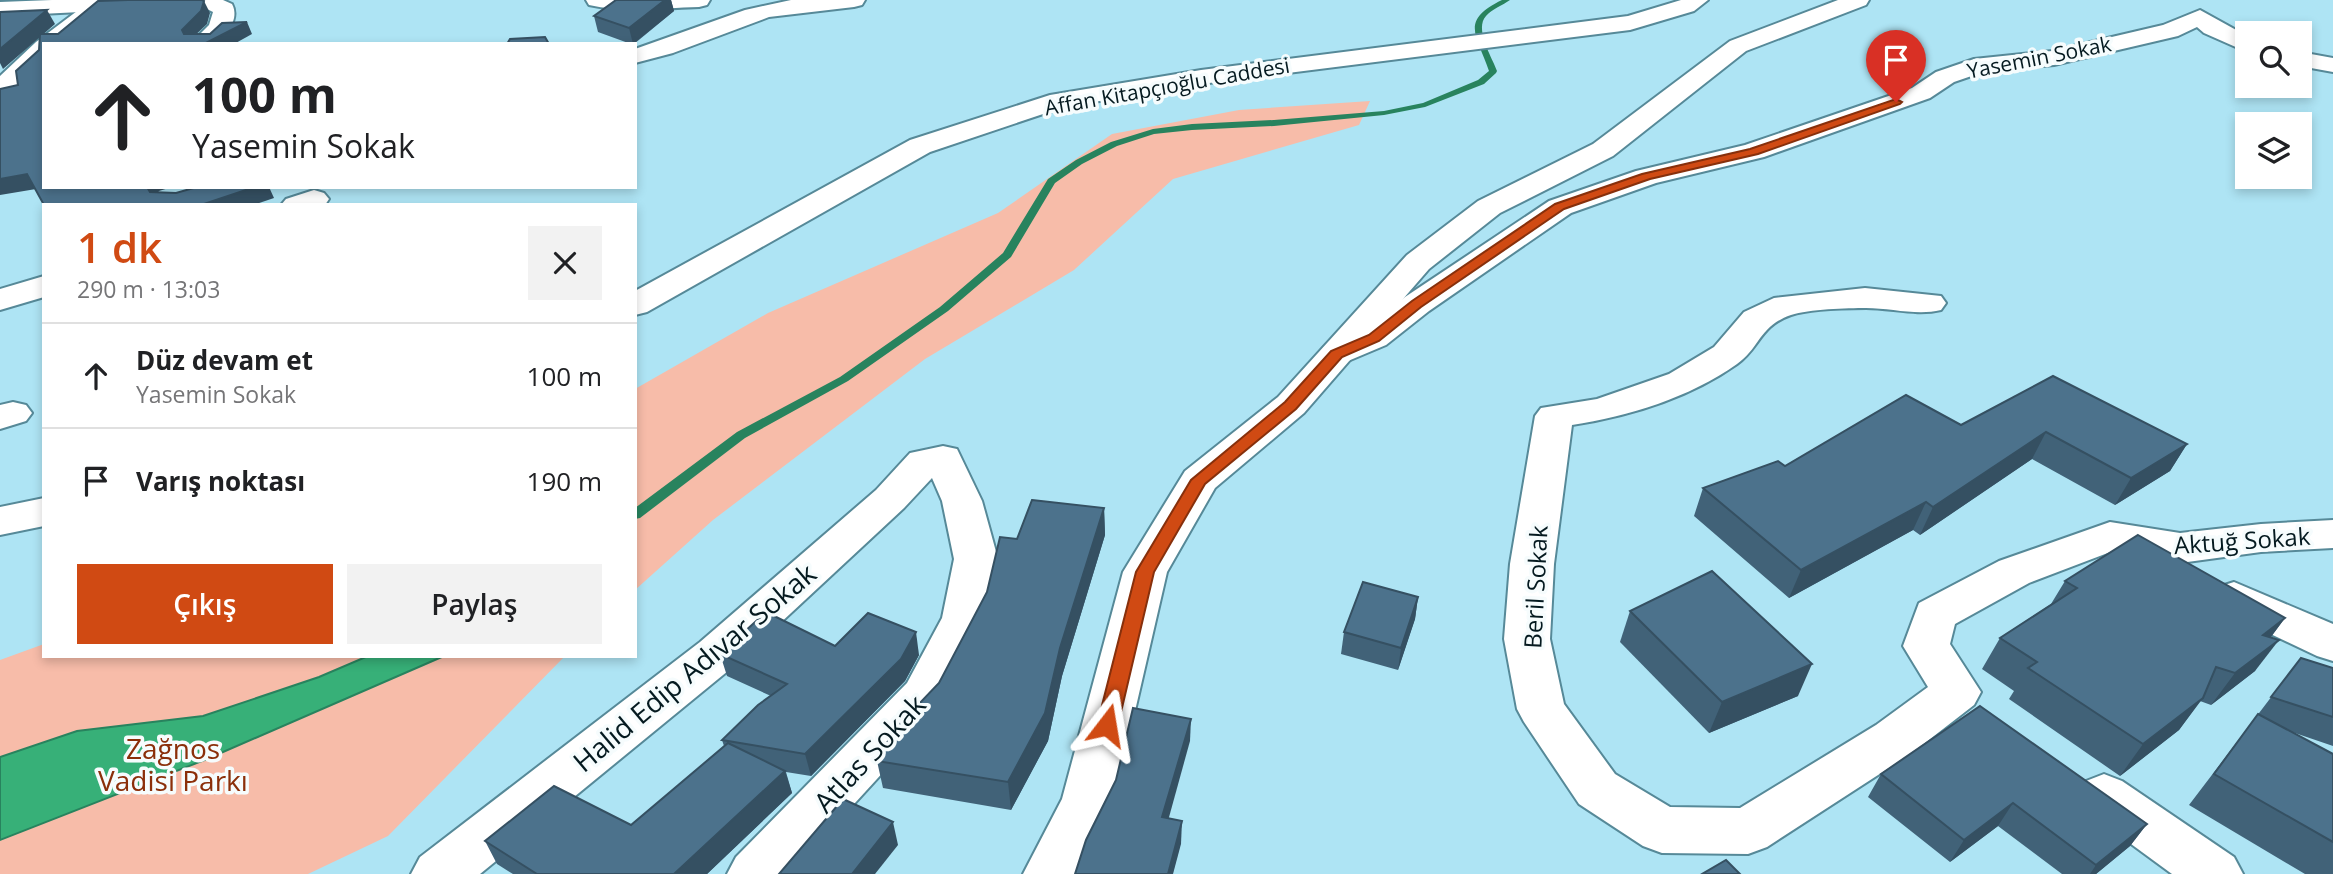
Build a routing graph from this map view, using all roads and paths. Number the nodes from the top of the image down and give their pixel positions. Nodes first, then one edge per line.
1 (199, 0) edge
2 (206, 0) edge
3 (597, 0) edge
4 (699, 0) edge
5 (854, 0) edge
6 (1697, 0) edge
7 (1858, 0) edge
8 (100, 2) edge
9 (0, 9) edge
10 (2201, 9) edge
11 (2235, 39) edge
12 (50, 42) edge
13 (204, 42) edge
14 (42, 49) edge
15 (637, 55) edge
16 (2312, 61) edge
17 (2333, 65) edge
18 (0, 90) edge
19 (42, 287) edge
20 (0, 300) edge
21 (1929, 303) dead end
22 (637, 304) edge
23 (1336, 354) junction
24 (943, 458) joint
25 (42, 512) edge
26 (0, 521) edge
27 (2333, 534) edge
28 (2110, 537) junction
29 (2333, 644) edge
30 (2070, 772) edge
31 (439, 874) edge
32 (755, 874) edge
33 (1051, 874) edge
34 (2215, 874) edge

1 - 8 street
2 - 13 street
3 - 4 street
5 - 15 street
6 - 22 street, Affan Kitapçıoğlu Caddesi
7 - 23 street
8 - 9 street
8 - 12 street
10 - 11 street
10 - 23 street, Yasemin Sokak
14 - 18 street
16 - 17 street
19 - 20 street
21 - 28 street, Beril Sokak
23 - 33 street
24 - 31 street, Halid Edip Adıvar Sokak
24 - 32 street, Atlas Sokak
25 - 26 street
27 - 28 street, Aktuğ Sokak
28 - 29 street
30 - 34 street

